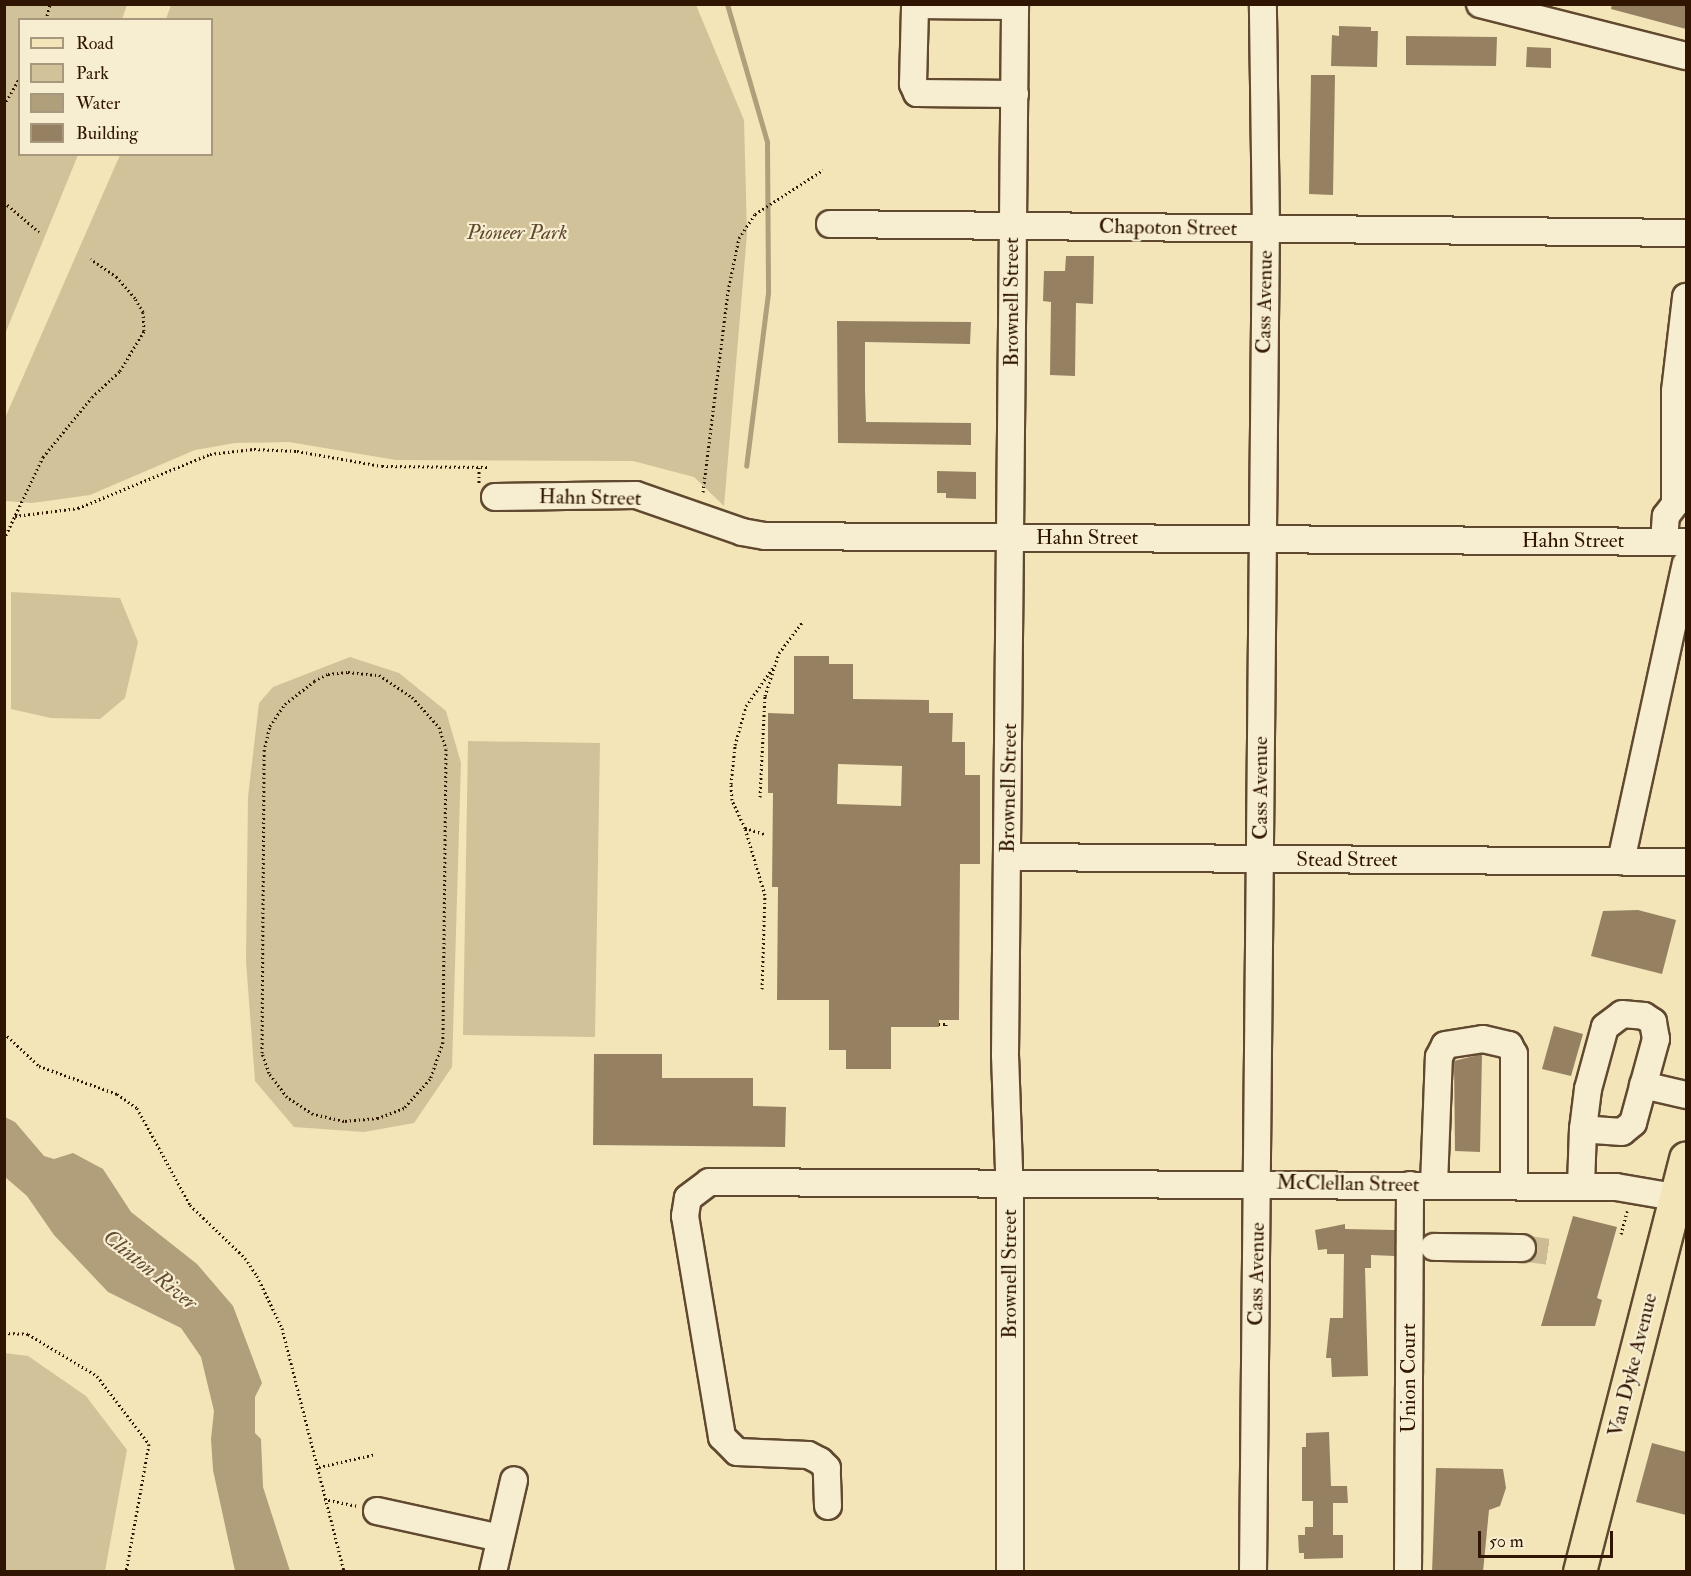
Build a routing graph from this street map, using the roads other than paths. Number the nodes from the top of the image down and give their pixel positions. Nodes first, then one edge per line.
1 (1263, 4) edge
2 (1480, 4) edge
3 (1015, 5) edge
4 (1686, 56) edge
5 (1015, 94) junction
6 (830, 224) dead end
7 (1012, 226) junction
8 (1266, 229) junction
9 (1686, 233) edge
10 (1686, 297) edge
11 (495, 497) dead end
12 (1681, 504) edge
13 (1011, 537) junction
14 (1262, 539) junction
15 (1675, 542) edge
16 (1686, 564) edge
17 (1008, 857) junction
18 (1261, 859) junction
19 (1621, 861) junction
20 (1686, 862) edge
21 (1643, 1085) junction
22 (1686, 1095) edge
23 (1583, 1129) junction
24 (1686, 1158) edge
25 (1009, 1181) junction
26 (1258, 1184) junction
27 (1422, 1185) junction
28 (1515, 1186) junction
29 (1581, 1186) junction
30 (1682, 1198) edge
31 (1434, 1246) dead end
32 (1522, 1248) tunnel mouth
33 (514, 1480) dead end
34 (828, 1506) dead end
35 (377, 1511) road end
36 (500, 1538) junction
37 (493, 1572) edge
38 (1010, 1572) edge
39 (1253, 1572) edge
40 (1408, 1572) edge
41 (1580, 1572) edge

1 - 8 street, Cass Avenue
2 - 4 street
3 - 5 street, Brownell Street
3 - 5 street
5 - 7 street, Brownell Street
6 - 7 street, Chapoton Street
7 - 8 street, Chapoton Street
7 - 13 street, Brownell Street
8 - 9 street, Chapoton Street
8 - 14 street, Cass Avenue
10 - 12 street
11 - 13 street, Hahn Street
12 - 15 street
13 - 14 street, Hahn Street
13 - 17 street, Brownell Street
14 - 15 street, Hahn Street
14 - 18 street, Cass Avenue
16 - 19 street
17 - 18 street, Stead Street
17 - 25 street, Brownell Street
18 - 19 street, Stead Street
18 - 26 street, Cass Avenue
19 - 20 street, Stead Street
21 - 22 street
21 - 23 street
21 - 23 street
23 - 29 street
24 - 30 main road, Van Dyke Avenue
25 - 26 street, McClellan Street
25 - 34 street, McClellan Street
25 - 38 street, Brownell Street
26 - 27 street, McClellan Street
26 - 39 street, Cass Avenue
27 - 28 street, McClellan Street
27 - 28 street, Union Court
27 - 40 street, Union Court
28 - 29 street, McClellan Street
29 - 30 street, McClellan Street
30 - 41 main road, Van Dyke Avenue
31 - 32 street
33 - 36 street
35 - 36 street
36 - 37 street

